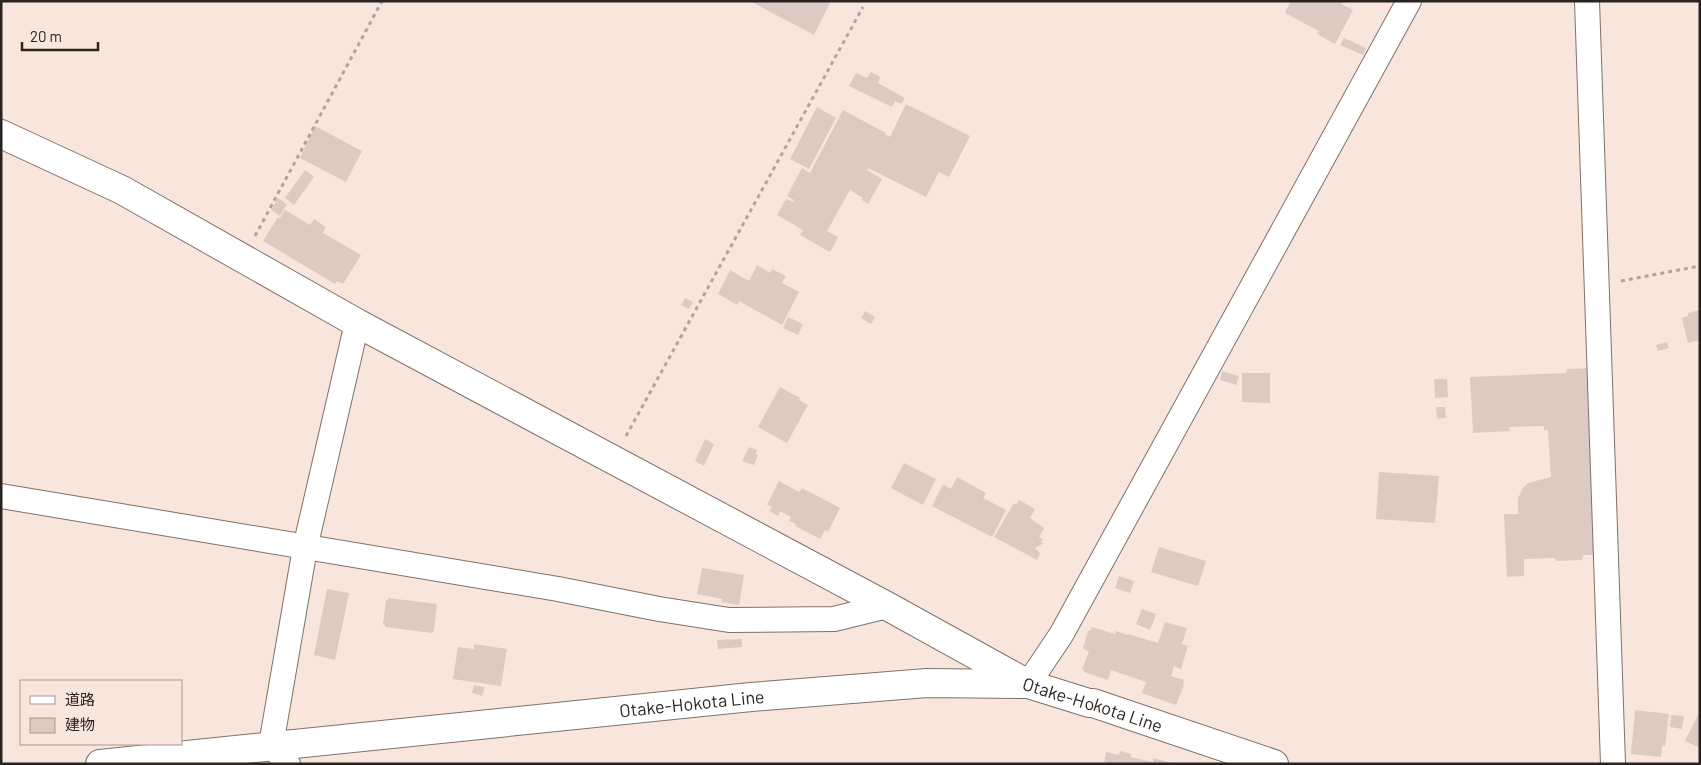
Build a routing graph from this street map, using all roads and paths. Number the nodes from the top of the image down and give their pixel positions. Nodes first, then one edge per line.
1 (382, 1) edge
2 (1409, 1) edge
3 (1587, 1) edge
4 (863, 7) dead end
5 (1, 134) edge
6 (243, 259) junction
7 (1700, 266) edge
8 (1596, 286) junction
9 (357, 323) junction
10 (612, 460) junction
11 (1, 496) edge
12 (305, 548) junction
13 (887, 606) junction
14 (1028, 684) junction
15 (280, 755) edge
16 (100, 764) edge
17 (1274, 764) edge
18 (1613, 764) edge

1 - 6 path
2 - 14 street
3 - 8 street
4 - 10 path
5 - 6 main road
6 - 9 main road
7 - 8 path
8 - 18 street
9 - 10 main road
9 - 12 street
10 - 13 main road
11 - 12 street
12 - 13 street
12 - 15 street
13 - 14 main road
14 - 15 main road, Otake-Hokota Line
14 - 17 main road, Otake-Hokota Line
15 - 16 main road, Otake-Hokota Line

